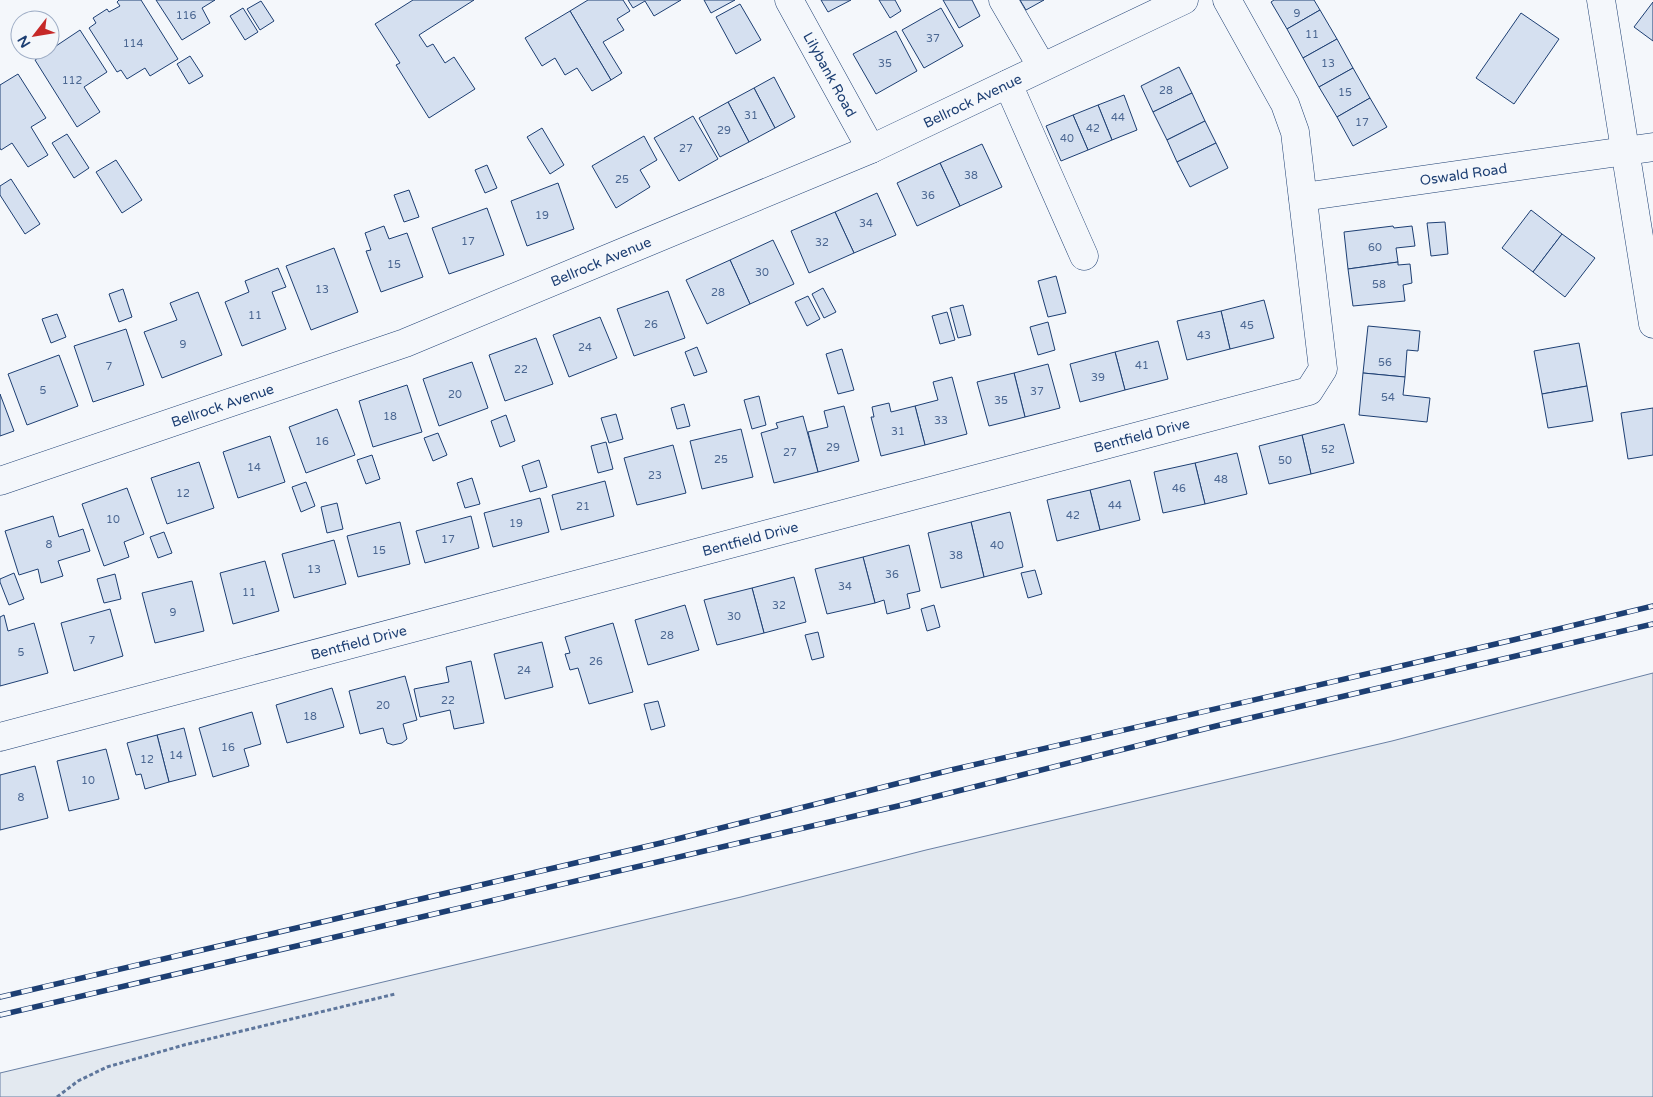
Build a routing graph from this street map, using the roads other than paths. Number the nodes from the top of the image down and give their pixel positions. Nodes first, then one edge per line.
1 (789, 0) edge
2 (1003, 0) edge
3 (1184, 0) edge
4 (1227, 0) edge
5 (1601, 0) edge
6 (1042, 67) junction
7 (1008, 84) junction
8 (1653, 147) edge
9 (871, 149) junction
10 (1625, 152) junction
11 (1303, 197) junction
12 (1084, 256) dead end
13 (1653, 324) edge
14 (0, 480) edge
15 (0, 737) edge

1 - 9 street, Lilybank Road
2 - 6 street
3 - 6 street, Bellrock Avenue
4 - 11 street, Bentfield Drive
5 - 10 street
6 - 7 street, Bellrock Avenue
7 - 9 street, Bellrock Avenue
7 - 12 street
8 - 10 street, Oswald Road
9 - 14 street, Bellrock Avenue
10 - 11 street, Oswald Road
10 - 13 street
11 - 15 street, Bentfield Drive

